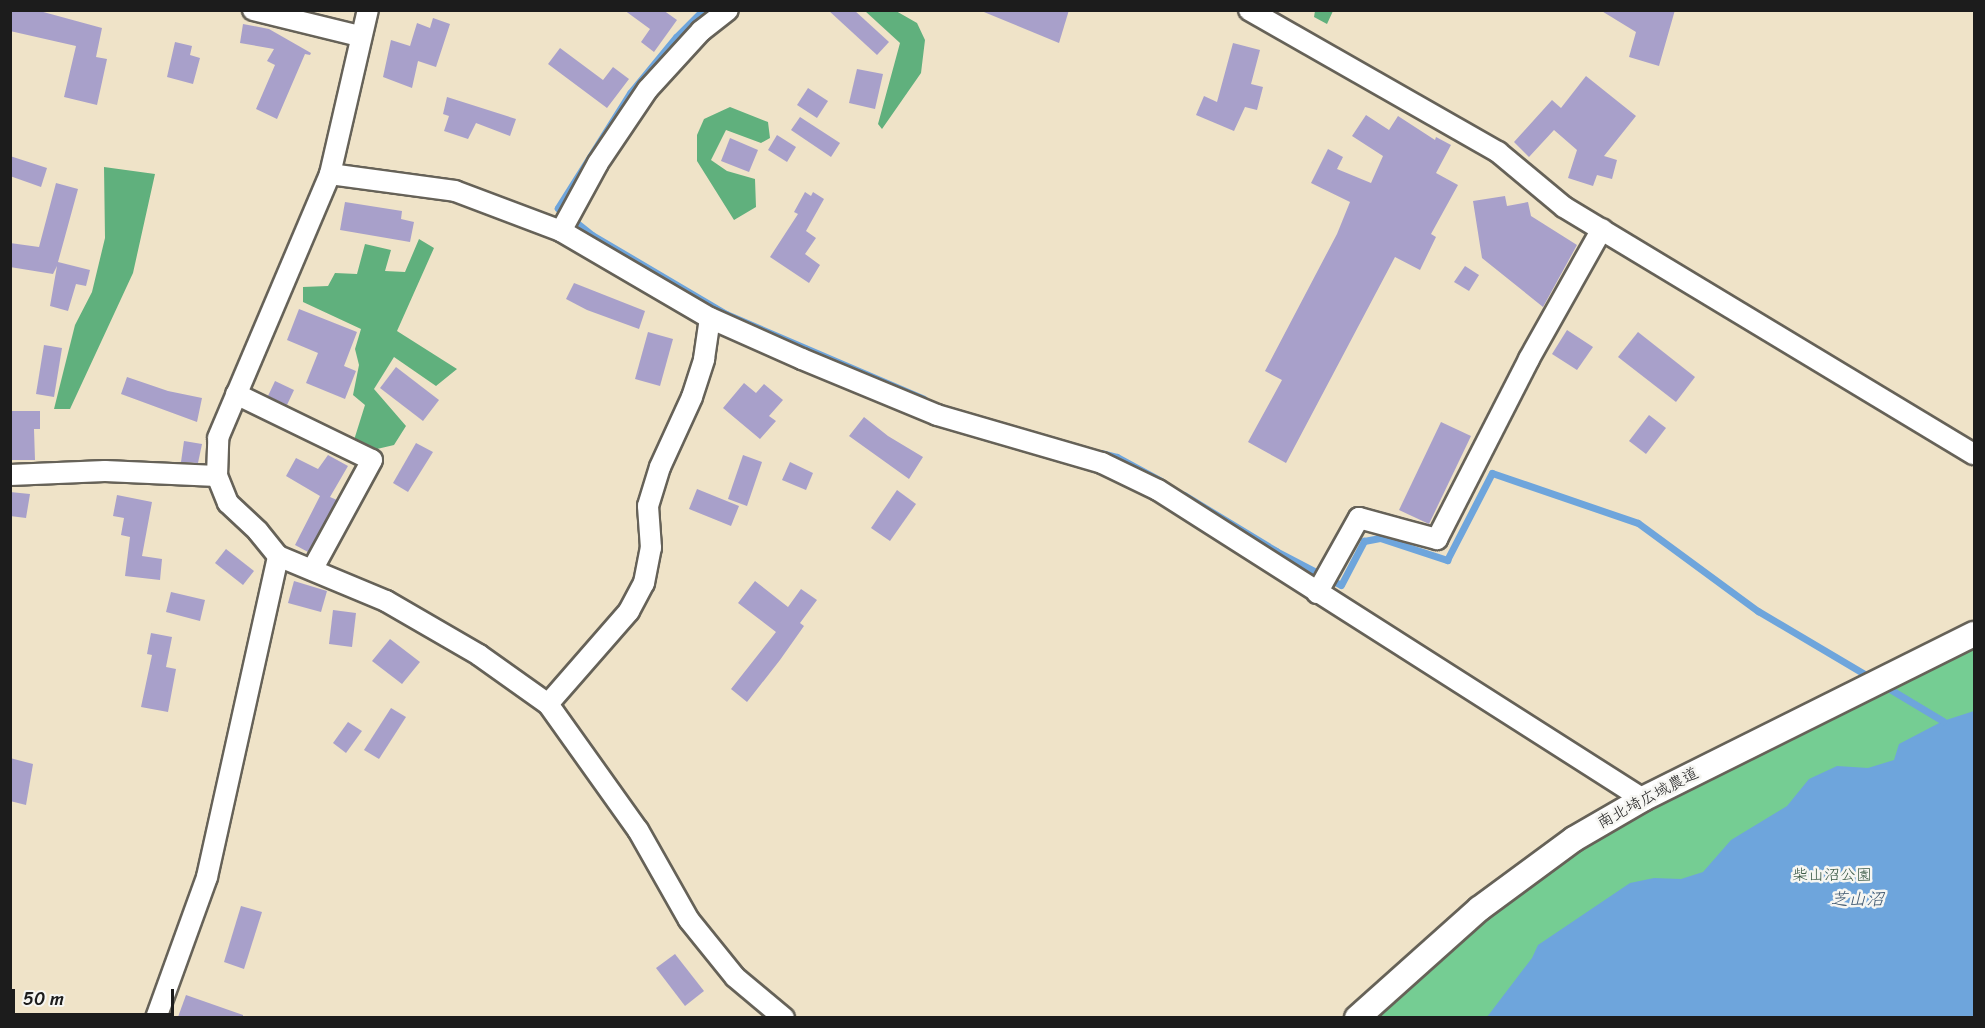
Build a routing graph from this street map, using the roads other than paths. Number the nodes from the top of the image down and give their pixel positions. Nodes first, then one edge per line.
1 (253, 10) edge
2 (368, 10) edge
3 (728, 10) edge
4 (1250, 10) edge
5 (360, 36) junction
6 (330, 174) junction
7 (1602, 230) junction
8 (561, 231) junction
9 (710, 318) junction
10 (236, 394) junction
11 (1974, 454) edge
12 (10, 475) edge
13 (217, 476) junction
14 (278, 556) junction
15 (312, 570) junction
16 (1317, 593) junction
17 (1974, 634) edge
18 (548, 704) junction
19 (1643, 799) junction
20 (156, 1017) edge
21 (784, 1017) edge
22 (1358, 1017) edge

1 - 5 street
2 - 5 street
3 - 8 street
4 - 7 street
5 - 6 street
6 - 8 street
6 - 10 street
7 - 11 street
7 - 16 street
8 - 9 street
9 - 16 street
9 - 18 street
10 - 13 street
10 - 15 street
12 - 13 street
13 - 14 street
14 - 15 street
14 - 20 street
15 - 18 street
16 - 19 street
17 - 19 street, 南北埼広域農道
18 - 21 street
19 - 22 street, 南北埼広域農道

